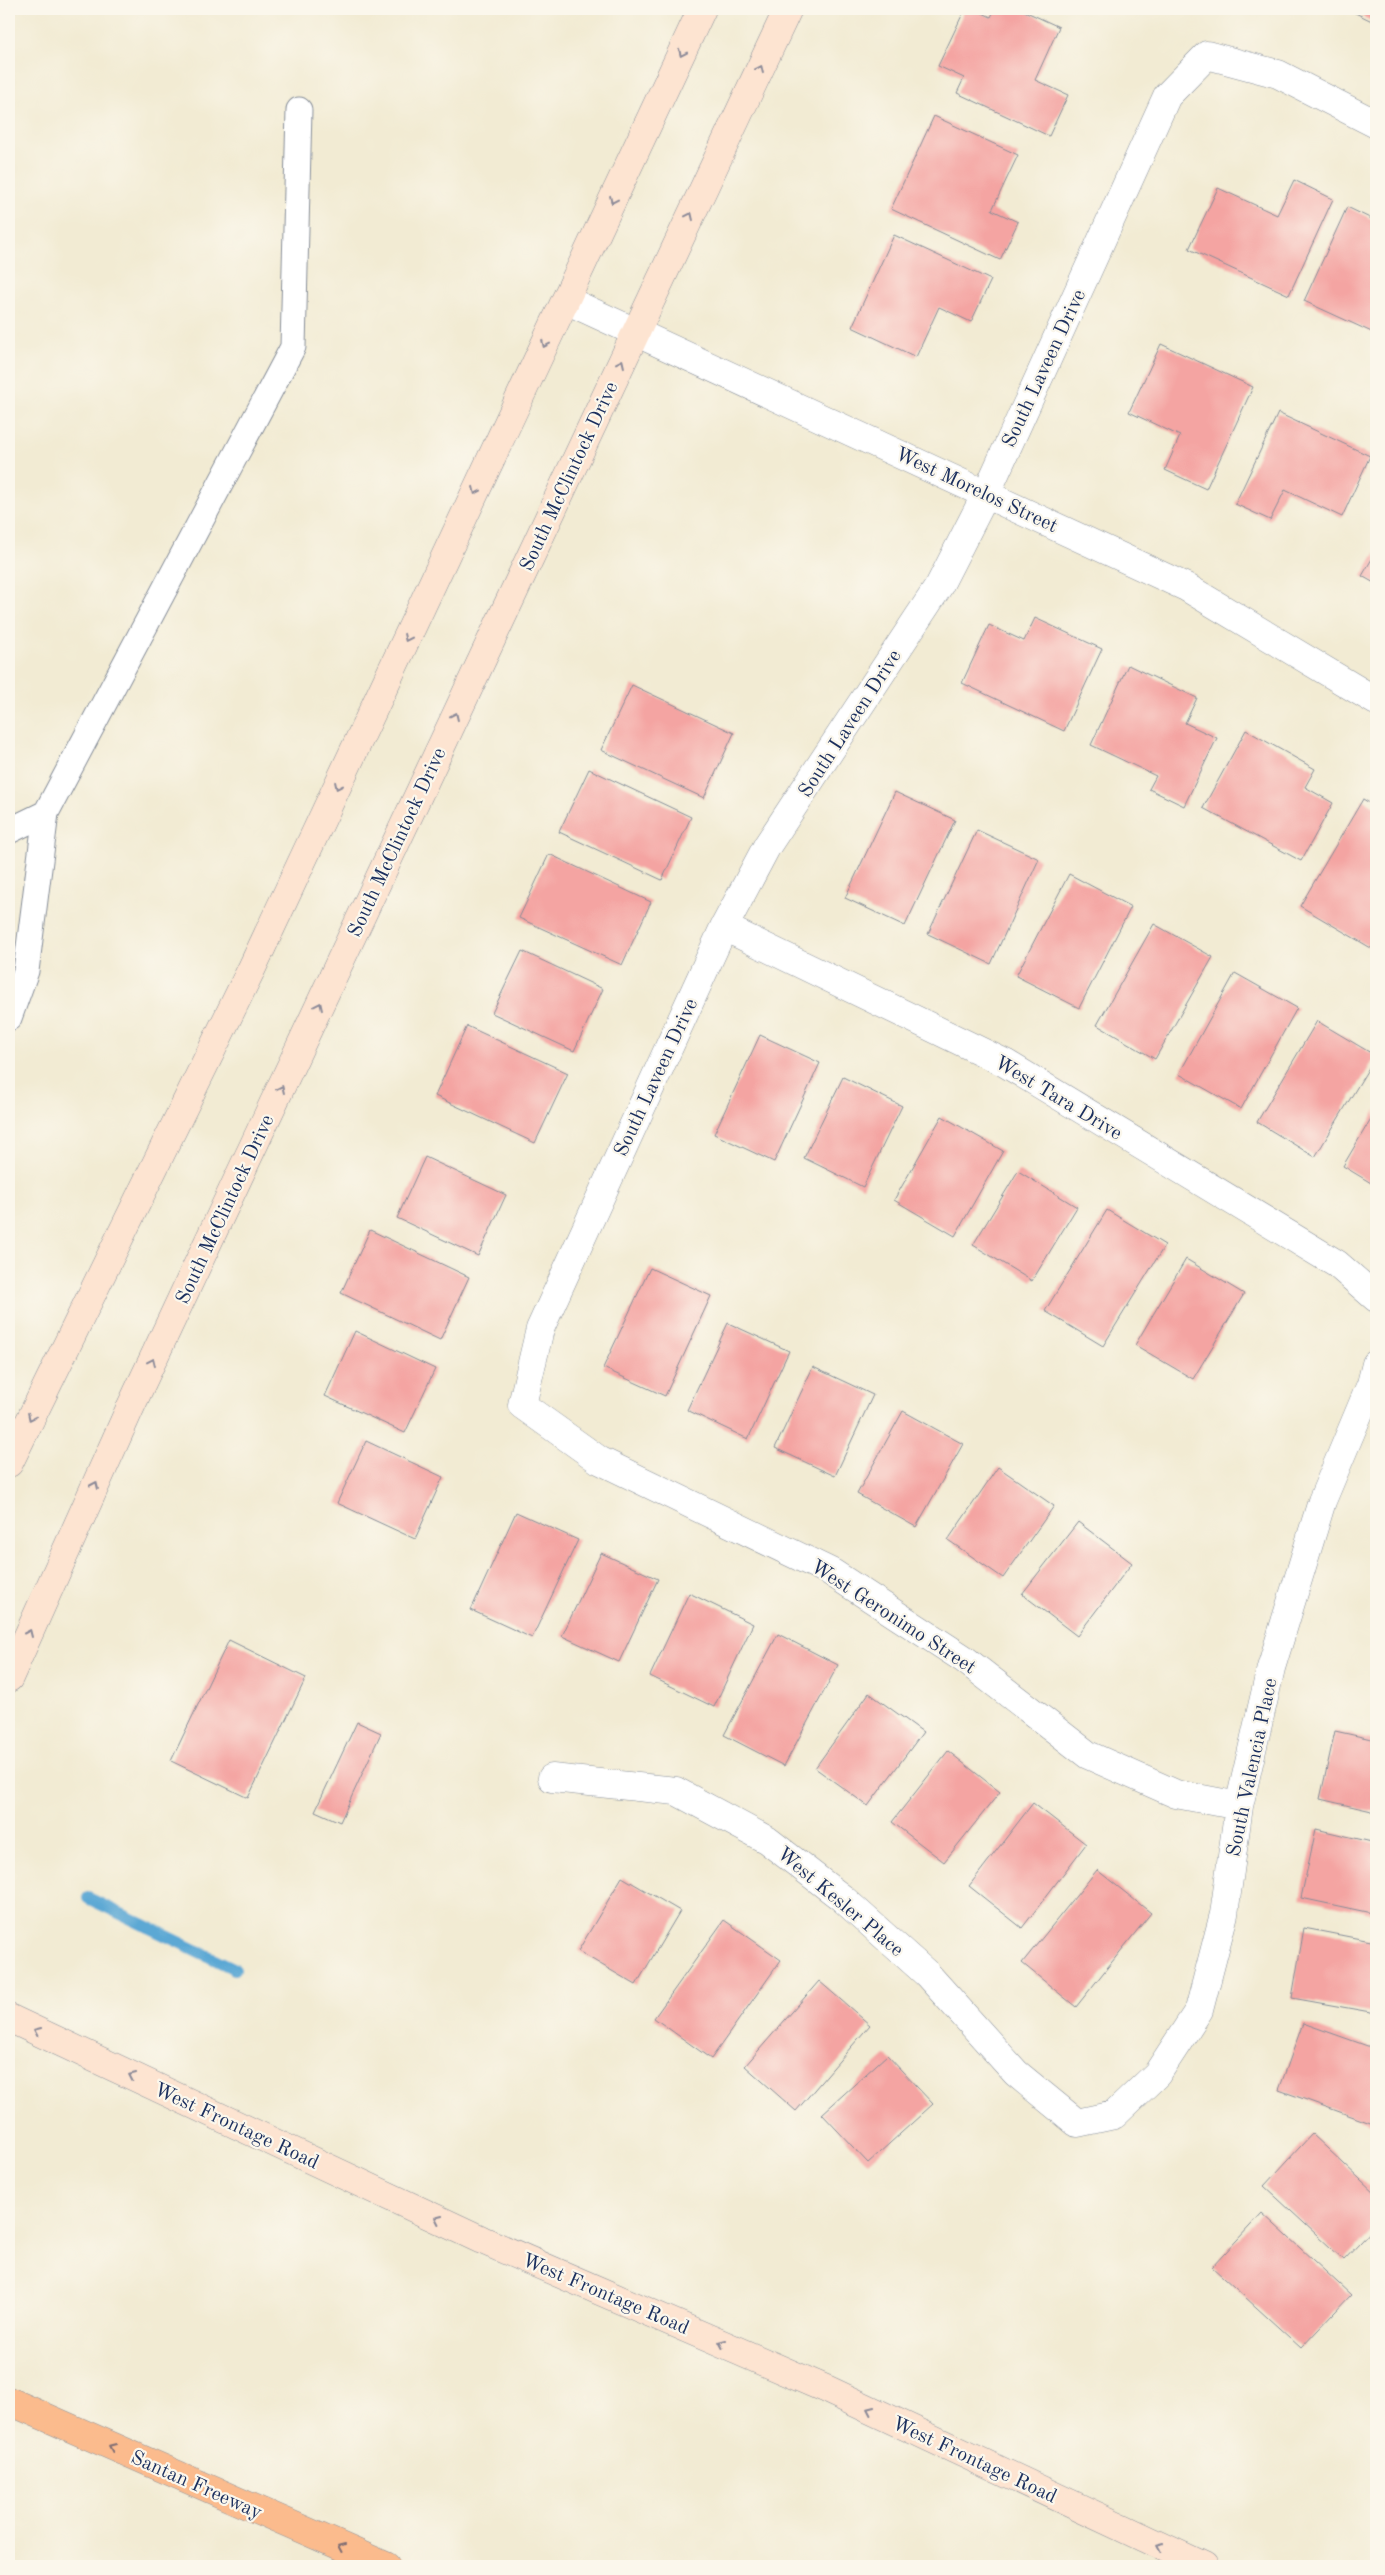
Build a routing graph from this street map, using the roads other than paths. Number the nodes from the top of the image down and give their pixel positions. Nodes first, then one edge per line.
1 (702, 9) edge
2 (788, 9) edge
3 (299, 110) dead end
4 (1376, 124) edge
5 (566, 300) junction
6 (636, 331) junction
7 (986, 494) junction
8 (1376, 701) edge
9 (46, 813) junction
10 (9, 831) edge
11 (724, 928) junction
12 (9, 1018) edge
13 (1376, 1298) edge
14 (1376, 1364) edge
15 (522, 1406) joint
16 (9, 1463) edge
17 (9, 1678) edge
18 (552, 1778) dead end
19 (1239, 1806) junction
20 (9, 2018) edge
21 (1077, 2123) joint
22 (9, 2401) edge
23 (386, 2566) edge
24 (1204, 2566) edge

1 -> 5 main road
6 -> 2 main road, South McClintock Drive
3 - 9 lane
4 - 7 street, South Laveen Drive
5 - 6 street, West Morelos Street
5 -> 16 main road
6 - 7 street, West Morelos Street
17 -> 6 main road, South McClintock Drive
7 - 8 street, West Morelos Street
7 - 11 street, South Laveen Drive
9 - 10 lane
9 - 12 lane
11 - 13 street, West Tara Drive
11 - 15 street, South Laveen Drive
14 - 19 street, South Valencia Place
15 - 19 street, West Geronimo Street
18 - 21 street, West Kesler Place
19 - 21 street, South Valencia Place
24 -> 20 main road, West Frontage Road
23 -> 22 highway, Santan Freeway

